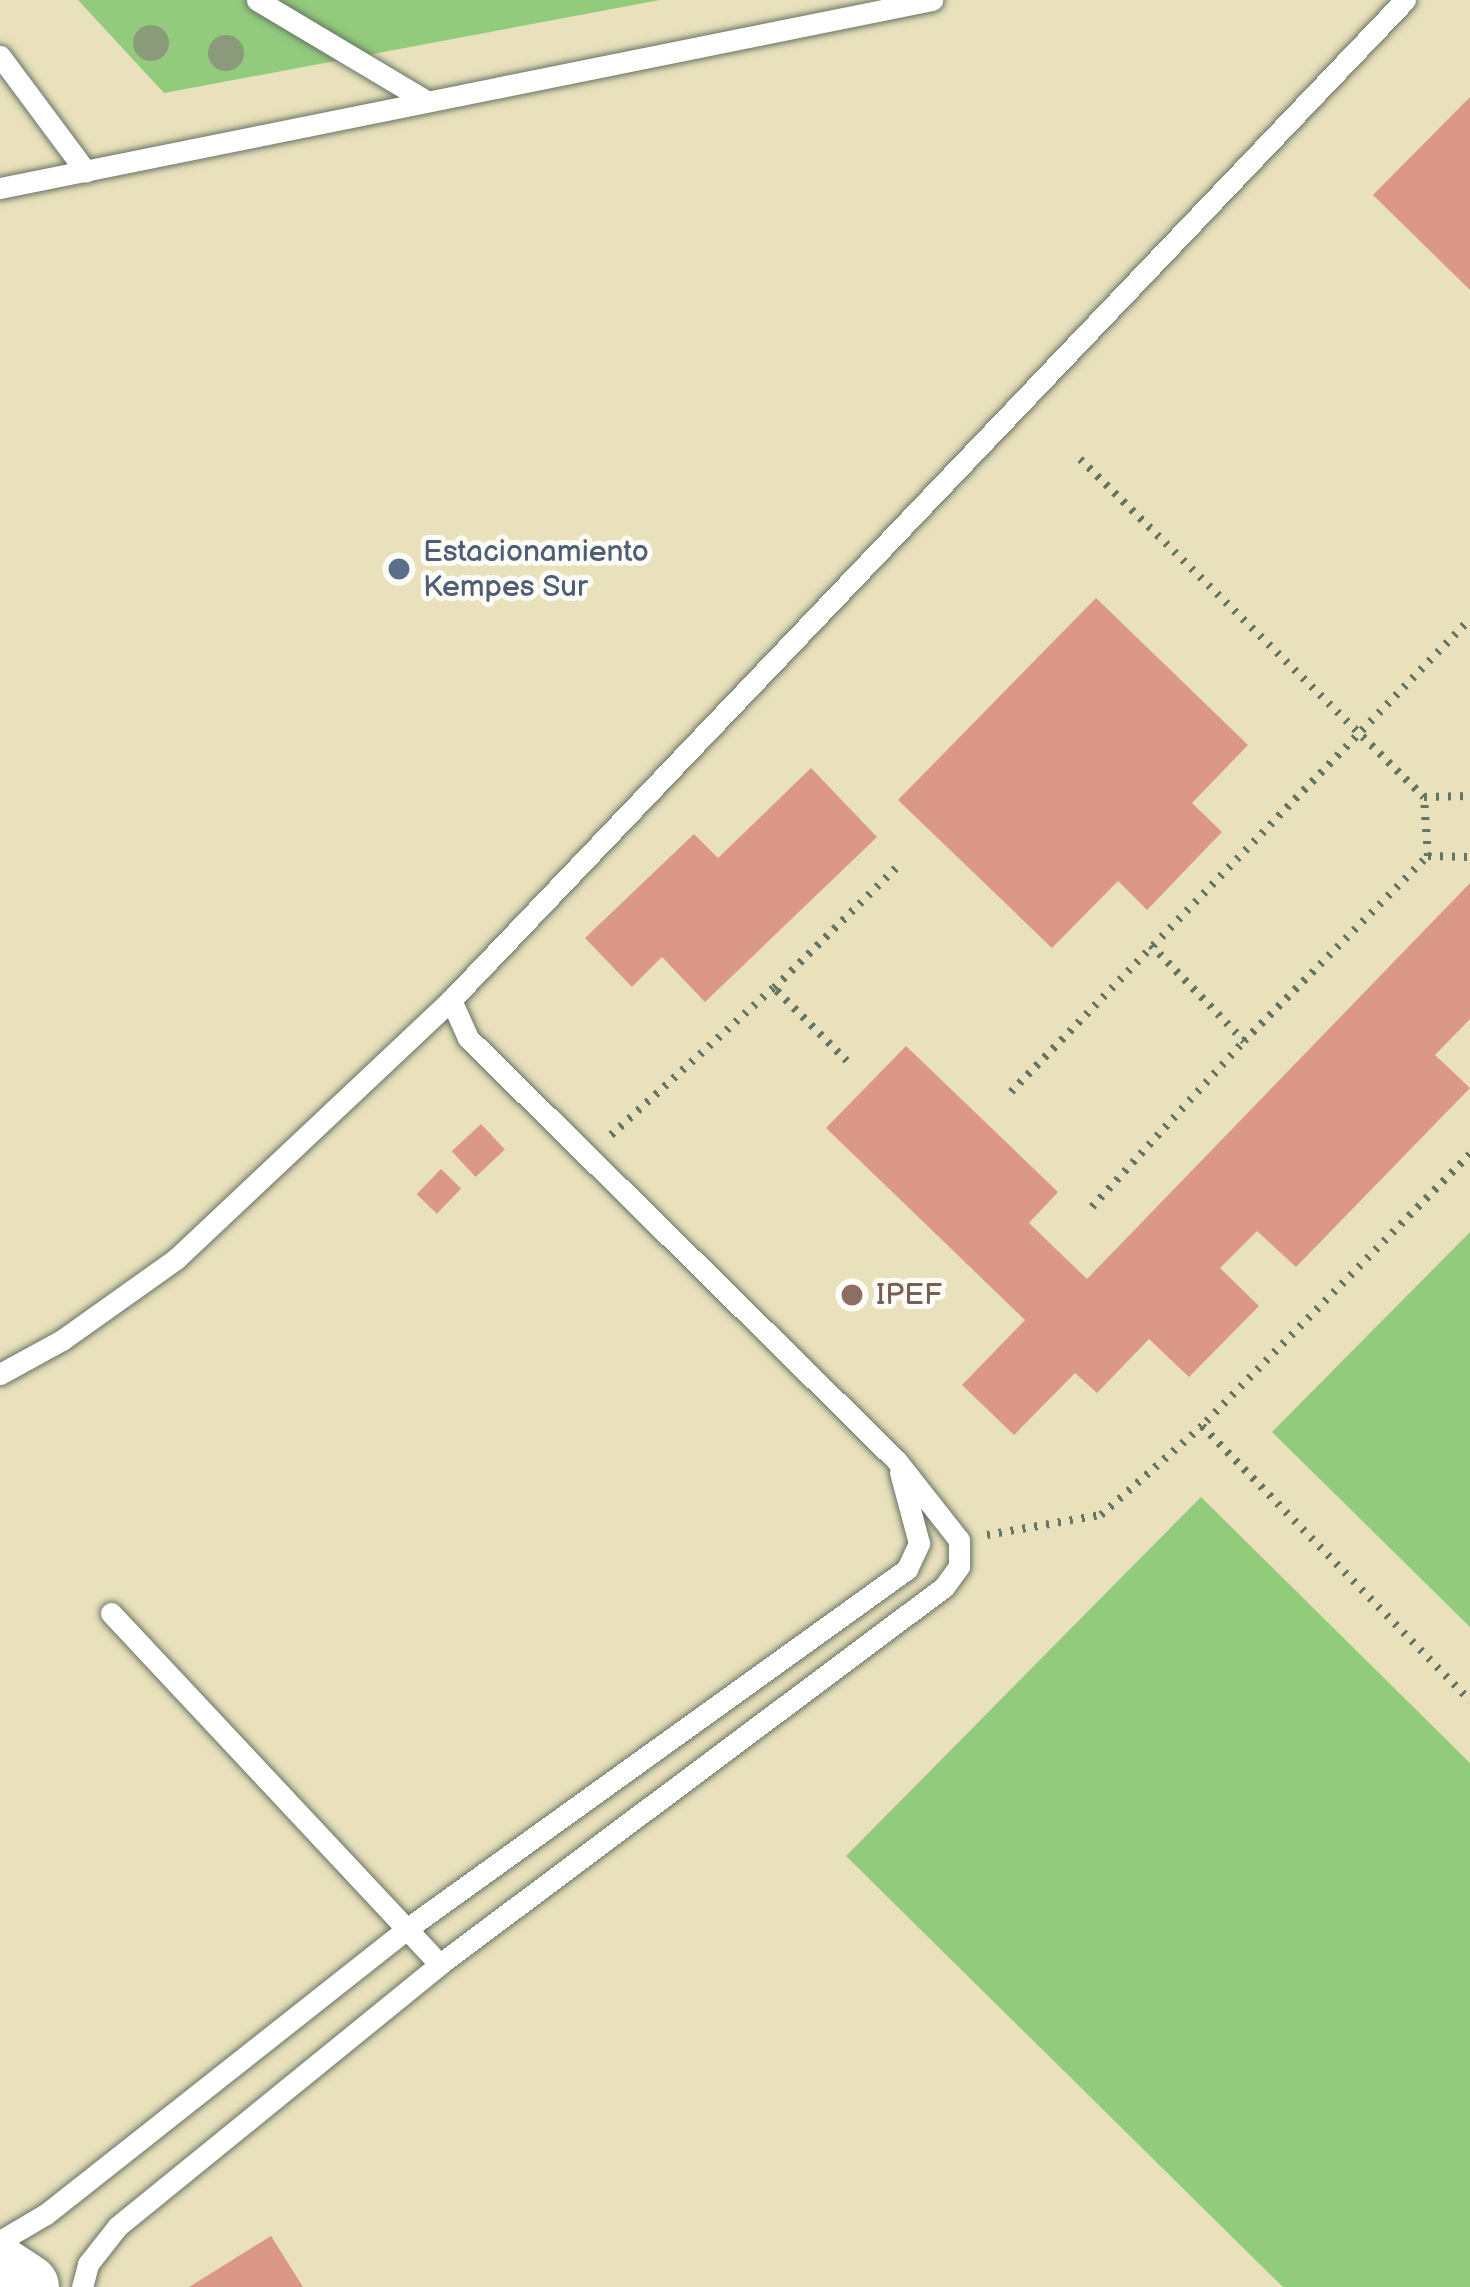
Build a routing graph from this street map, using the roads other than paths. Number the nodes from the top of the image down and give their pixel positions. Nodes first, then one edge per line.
1 (257, 0) edge
2 (932, 0) edge
3 (1405, 0) edge
4 (0, 56) edge
5 (425, 100) junction
6 (86, 172) junction
7 (0, 188) edge
8 (452, 1000) junction
9 (0, 1375) edge
10 (896, 1460) junction
11 (111, 1613) dead end
12 (408, 1928) junction
13 (440, 1964) junction
14 (0, 2241) edge
15 (0, 2270) edge
16 (26, 2287) edge
17 (82, 2287) edge

1 - 5 lane
2 - 5 lane
3 - 8 lane
4 - 6 lane
5 - 6 lane
6 - 7 lane
8 - 9 lane
8 - 10 lane
10 - 12 lane
10 - 13 lane
11 - 12 lane
12 - 13 lane
12 - 14 lane
13 - 17 lane
15 - 16 main road

